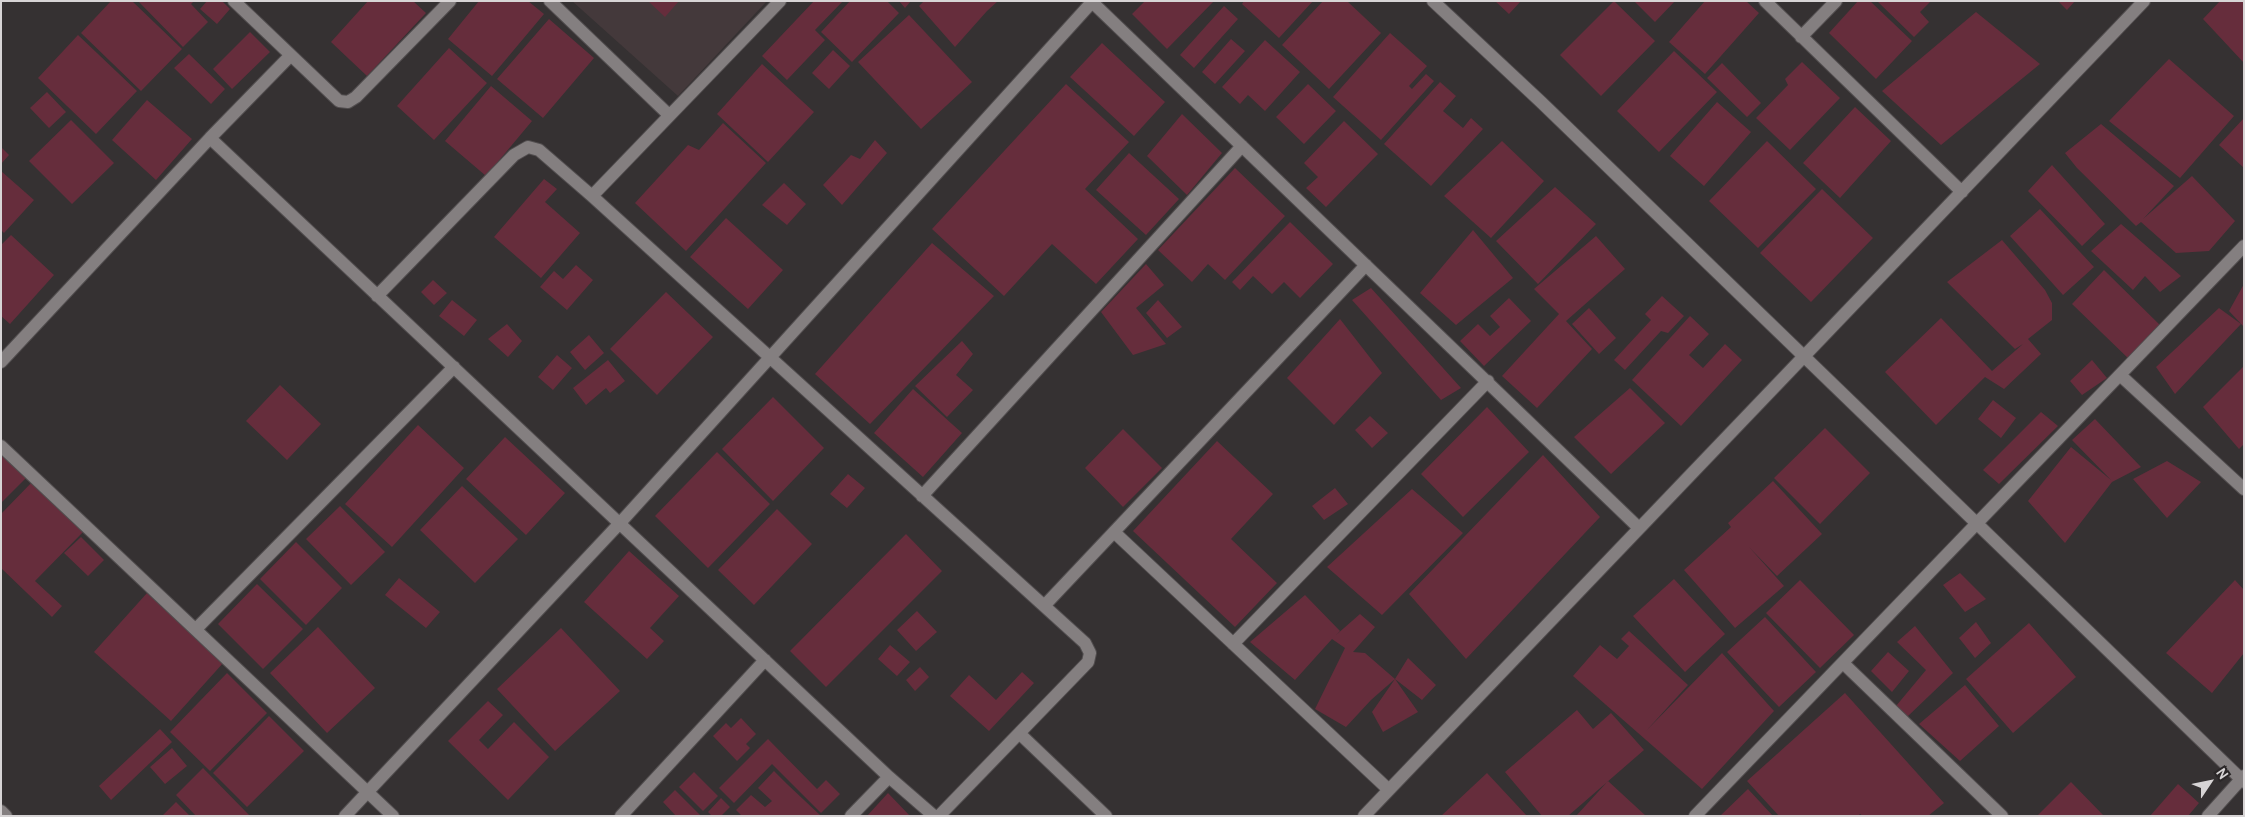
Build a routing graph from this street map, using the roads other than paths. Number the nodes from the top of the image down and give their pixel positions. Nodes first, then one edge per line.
1 (234, 1) edge
2 (450, 1) edge
3 (550, 1) edge
4 (780, 1) edge
5 (1433, 1) edge
6 (1765, 1) edge
7 (1836, 1) edge
8 (2144, 1) edge
9 (1092, 2) edge
10 (1801, 37) junction
11 (290, 56) junction
12 (669, 115) junction
13 (210, 138) junction
14 (1242, 146) junction
15 (1962, 192) junction
16 (592, 196) junction
17 (2242, 251) edge
18 (1366, 265) junction
19 (377, 296) junction
20 (770, 357) junction
21 (1803, 358) junction
22 (1, 362) edge
23 (454, 367) junction
24 (2120, 376) junction
25 (1488, 382) junction
26 (1, 446) edge
27 (2244, 489) edge
28 (922, 496) junction
29 (620, 523) junction
30 (1976, 525) junction
31 (1639, 528) junction
32 (1114, 532) junction
33 (1044, 606) junction
34 (196, 630) junction
35 (1234, 644) junction
36 (765, 660) junction
37 (1843, 663) junction
38 (1020, 734) junction
39 (889, 777) junction
40 (2243, 779) edge
41 (1389, 790) junction
42 (368, 791) junction
43 (1, 811) edge
44 (6, 816) edge
45 (344, 816) edge
46 (394, 816) edge
47 (621, 816) edge
48 (852, 816) edge
49 (934, 816) edge
50 (939, 816) edge
51 (1106, 816) edge
52 (1364, 816) edge
53 (1695, 816) edge
54 (2002, 816) edge
55 (2208, 816) edge

1 - 11 street
2 - 11 street
3 - 12 street
4 - 12 street
5 - 21 street
6 - 10 street
7 - 10 street
8 - 15 street
9 - 14 street
9 - 20 street
10 - 15 street
11 - 13 street
12 - 16 street
13 - 19 street
13 - 22 street
14 - 18 street
14 - 28 street
15 - 21 street
16 - 19 street
16 - 20 street
17 - 24 street
18 - 25 street
18 - 32 street
19 - 23 street
20 - 28 street
20 - 29 street
21 - 30 street
21 - 31 street
23 - 29 street
23 - 34 street
24 - 27 street
24 - 30 street
25 - 31 street
25 - 35 street
26 - 34 street
28 - 33 street
29 - 36 street
29 - 42 street
30 - 37 street
30 - 40 street
31 - 41 street
32 - 33 street
32 - 35 street
33 - 38 street
34 - 42 street
35 - 41 street
36 - 39 street
36 - 47 street
37 - 53 street
37 - 54 street
38 - 50 street
38 - 51 street
39 - 48 street
39 - 49 street
40 - 55 street
41 - 52 street
42 - 45 street
42 - 46 street
43 - 44 street

